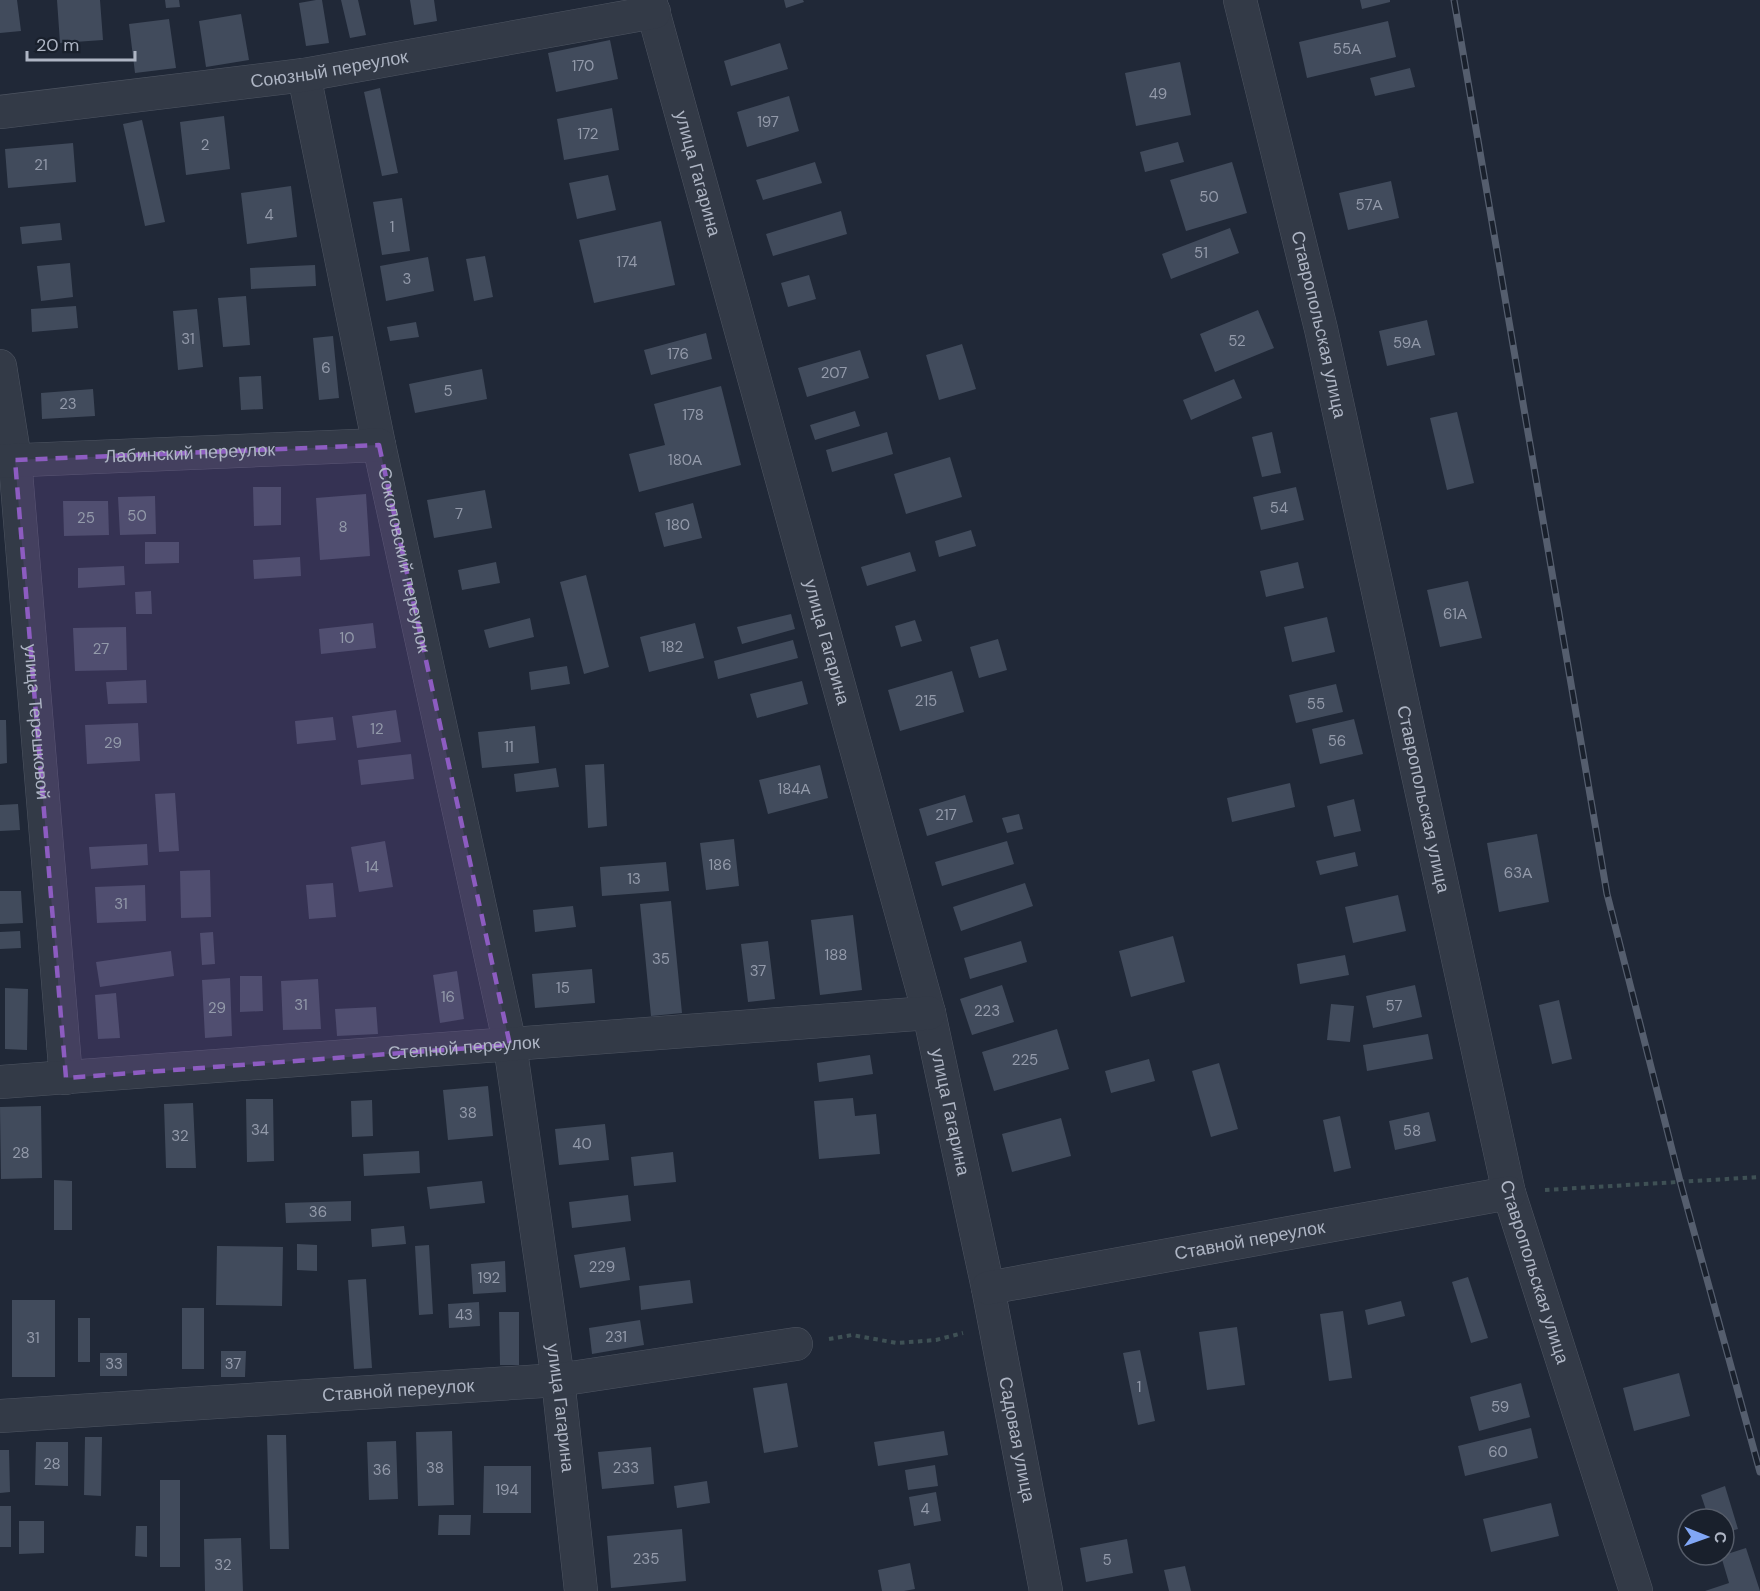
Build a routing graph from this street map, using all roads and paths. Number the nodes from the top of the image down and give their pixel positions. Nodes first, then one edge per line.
1 (1240, 0) edge
2 (652, 6) edge
3 (304, 75) junction
4 (0, 112) edge
5 (0, 366) edge
6 (379, 445) junction
7 (7, 460) edge
8 (929, 1013) junction
9 (510, 1045) junction
10 (66, 1078) junction
11 (0, 1082) edge
12 (1760, 1177) edge
13 (1509, 1193) junction
14 (988, 1288) junction
15 (995, 1324) junction
16 (796, 1344) joint
17 (558, 1380) junction
18 (0, 1416) edge
19 (580, 1591) edge
20 (1046, 1591) edge
21 (1636, 1591) edge

1 - 13 street, Ставропольская улица
2 - 3 street, Союзный переулок
2 - 8 street, улица Гагарина
3 - 4 street, Союзный переулок
3 - 6 street, Соколовский переулок
5 - 7 street, улица Терешковой
6 - 7 street, Лабинский переулок
6 - 9 street, Соколовский переулок
7 - 10 street, улица Терешковой
8 - 9 street, Степной переулок
8 - 14 street, улица Гагарина
9 - 10 street, Степной переулок
9 - 17 street, улица Гагарина
10 - 11 street, Степной переулок
12 - 13 path
13 - 14 street, Ставной переулок
13 - 21 street, Ставропольская улица
14 - 15 street, Садовая улица
15 - 16 path
15 - 20 street, Садовая улица
16 - 17 street, Ставной переулок
17 - 18 street, Ставной переулок
17 - 19 street, улица Гагарина

